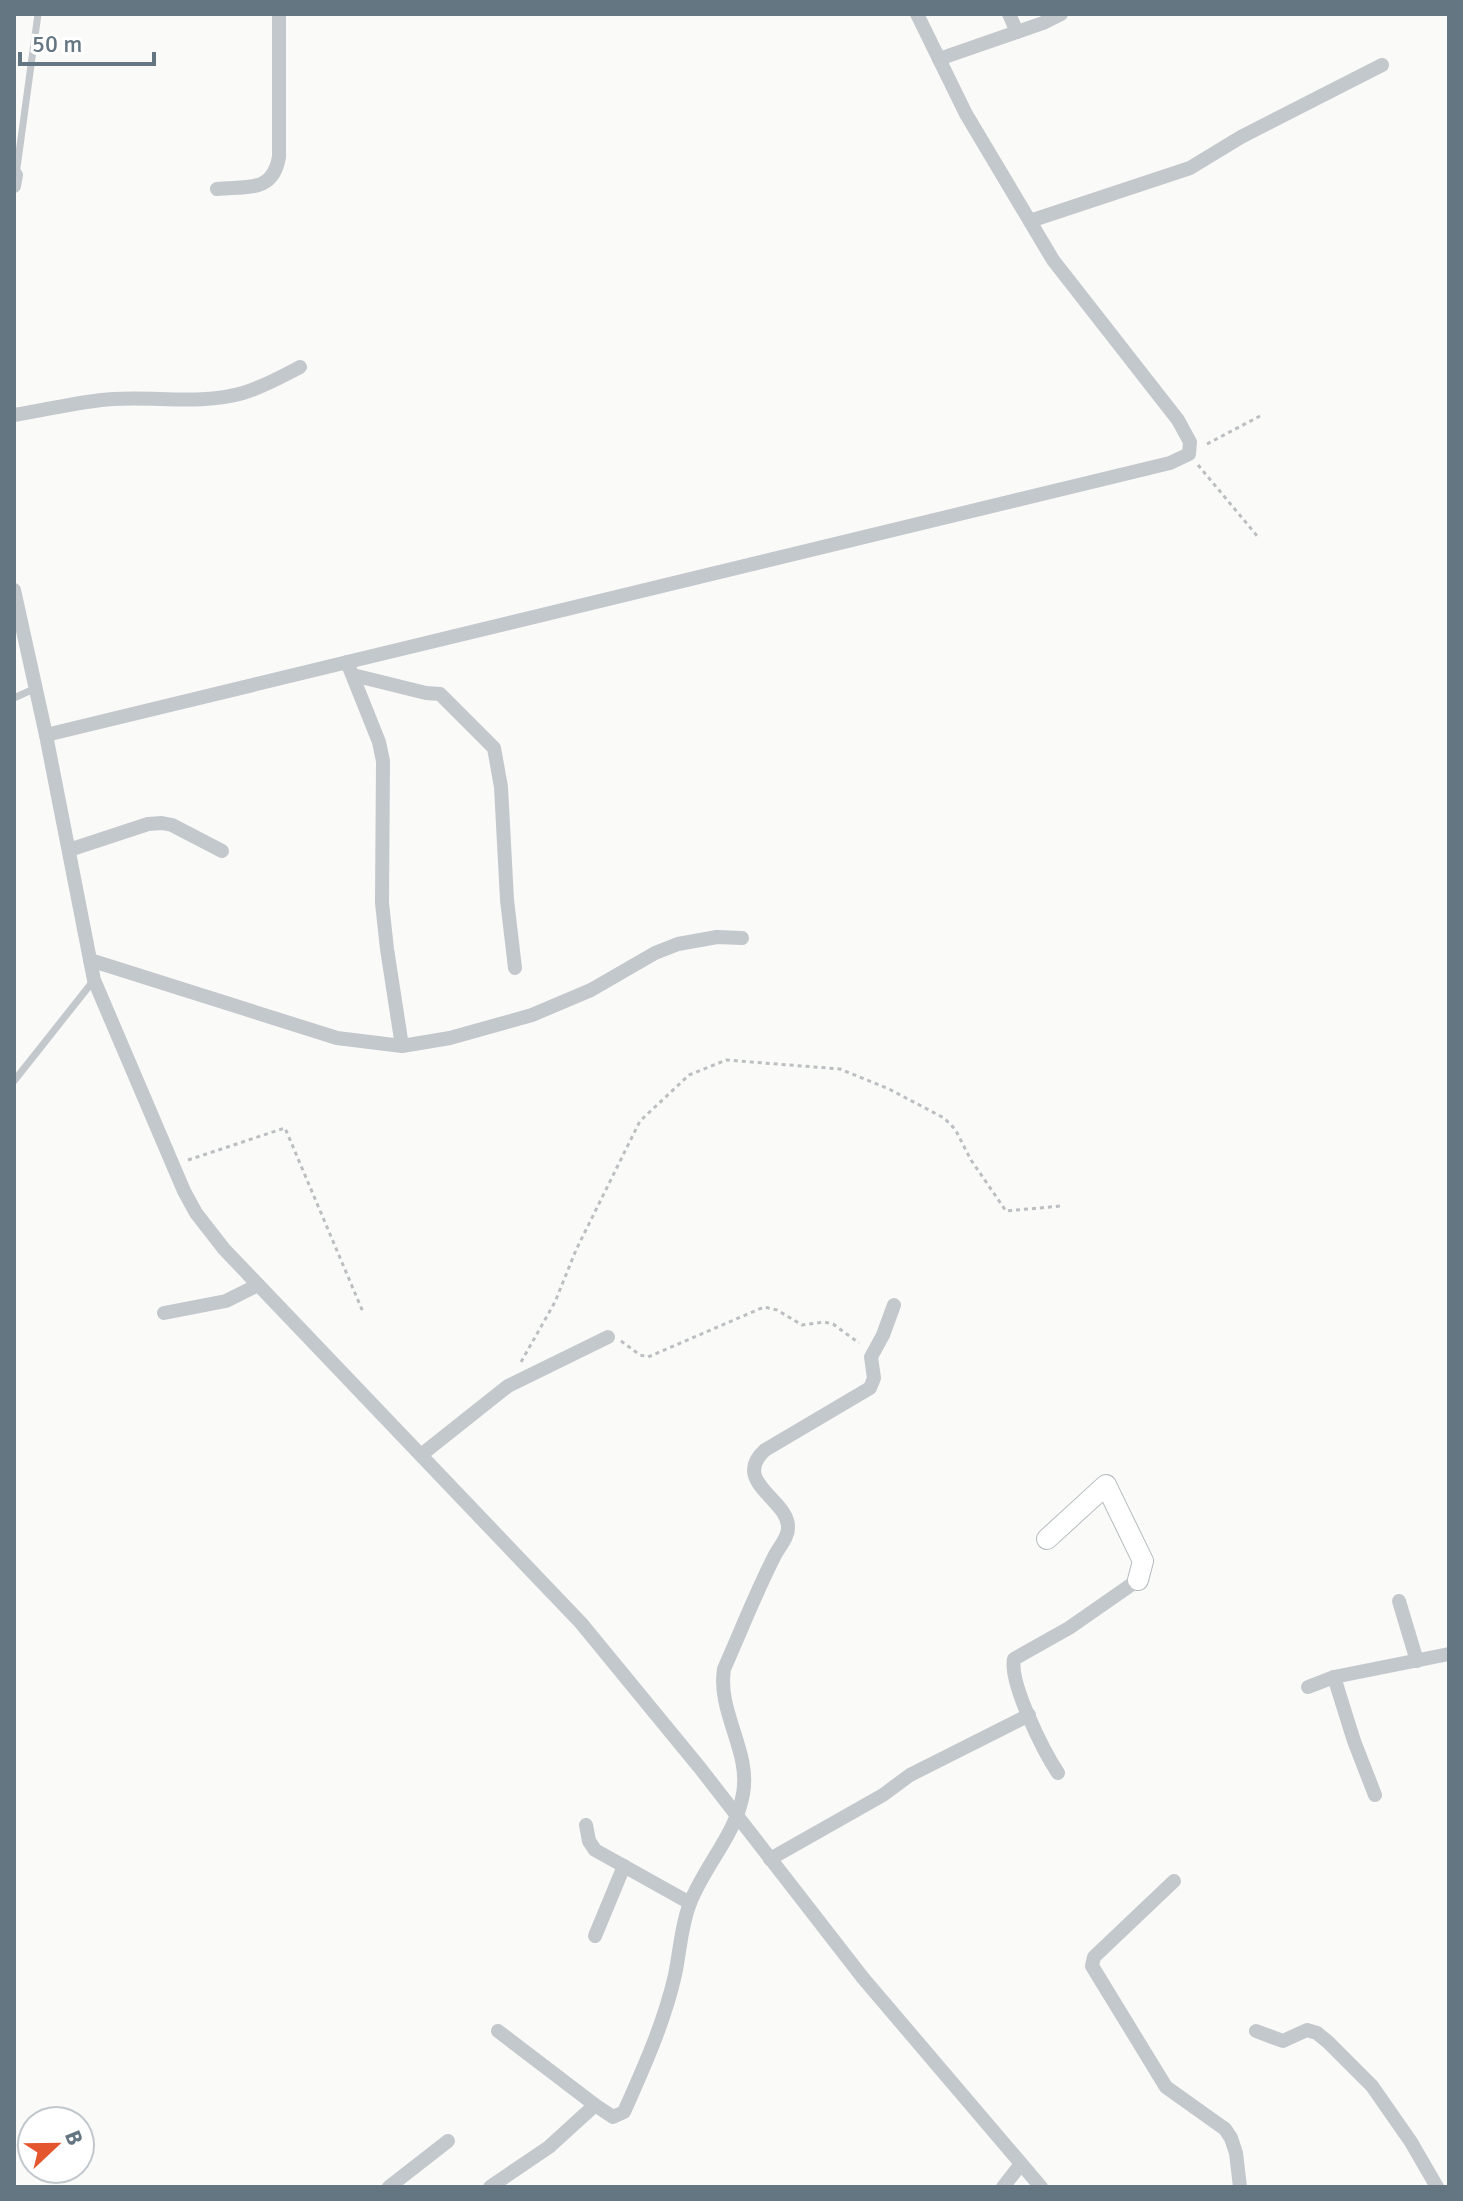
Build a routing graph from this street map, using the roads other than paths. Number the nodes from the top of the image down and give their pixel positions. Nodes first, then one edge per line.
1 (38, 14) edge
2 (279, 14) edge
3 (917, 14) edge
4 (1009, 14) edge
5 (1061, 14) edge
6 (1017, 32) junction
7 (939, 59) junction
8 (1382, 65) dead end
9 (15, 180) edge
10 (217, 189) dead end
11 (1030, 221) junction
12 (300, 367) dead end
13 (14, 415) edge
14 (14, 590) edge
15 (350, 669) junction
16 (36, 688) junction
17 (14, 698) edge
18 (46, 735) junction
19 (69, 850) junction
20 (222, 851) dead end
21 (742, 938) dead end
22 (90, 960) junction
23 (515, 968) dead end
24 (94, 980) junction
25 (402, 1046) junction
26 (14, 1081) edge
27 (258, 1285) junction
28 (894, 1305) dead end
29 (164, 1313) dead end
30 (608, 1337) road end
31 (421, 1455) junction
32 (1047, 1539) dead end
33 (1138, 1580) joint
34 (1399, 1601) dead end
35 (1449, 1654) edge
36 (1417, 1661) junction
37 (1334, 1677) junction
38 (1308, 1687) dead end
39 (1029, 1715) junction
40 (1058, 1773) dead end
41 (1375, 1795) dead end
42 (738, 1816) junction
43 (586, 1825) dead end
44 (770, 1859) junction
45 (624, 1866) junction
46 (1174, 1881) dead end
47 (690, 1903) junction
48 (595, 1936) dead end
49 (498, 2031) dead end
50 (1256, 2031) dead end
51 (595, 2105) junction
52 (448, 2141) dead end
53 (1021, 2164) junction
54 (389, 2187) edge
55 (490, 2187) edge
56 (1003, 2187) edge
57 (1041, 2187) edge
58 (1240, 2187) edge
59 (1437, 2187) edge

1 - 9 lane
2 - 10 street
3 - 7 street
4 - 6 street
5 - 6 street
6 - 7 street
7 - 11 street
8 - 11 street
11 - 15 street
12 - 13 street
14 - 16 street
15 - 18 street
15 - 23 street
15 - 25 street
16 - 17 lane
16 - 18 street
18 - 19 street
19 - 20 street
19 - 22 street
21 - 25 street
22 - 24 street
22 - 25 street
24 - 26 lane
24 - 27 street
27 - 29 street
27 - 31 street
28 - 42 street
30 - 31 street
31 - 42 street
32 - 33 main road
33 - 39 street
34 - 36 street
35 - 36 street
36 - 37 street
37 - 38 street
37 - 41 street
39 - 40 street
39 - 44 street
42 - 44 street
42 - 47 street
43 - 45 street
44 - 53 street
45 - 47 street
45 - 48 street
46 - 58 street
47 - 51 street
49 - 51 street
50 - 59 street
51 - 55 street
52 - 54 street
53 - 56 street
53 - 57 street

